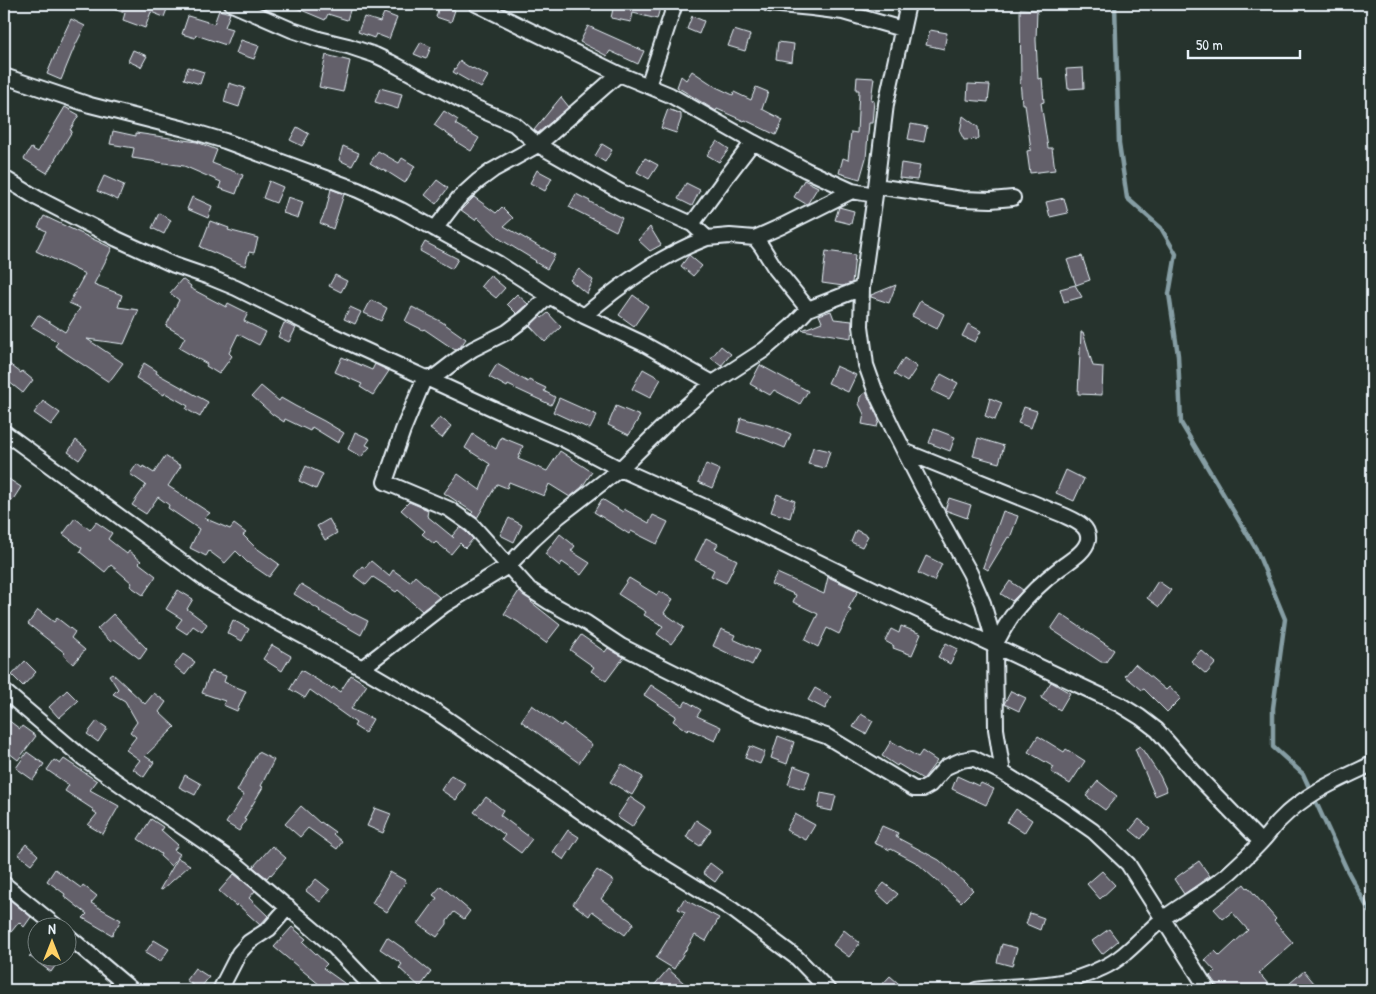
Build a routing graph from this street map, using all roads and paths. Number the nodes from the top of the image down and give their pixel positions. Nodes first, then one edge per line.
1 (232, 4) edge
2 (476, 4) edge
3 (675, 4) edge
4 (769, 4) edge
5 (908, 4) edge
6 (902, 29) junction
7 (618, 74) junction
8 (4, 76) edge
9 (648, 86) junction
10 (753, 142) junction
11 (538, 145) junction
12 (4, 178) edge
13 (876, 190) junction
14 (852, 191) junction
15 (1013, 198) dead end
16 (692, 224) junction
17 (435, 228) junction
18 (707, 238) junction
19 (755, 238) junction
20 (862, 288) junction
21 (549, 296) junction
22 (808, 309) junction
23 (584, 316) junction
24 (429, 378) junction
25 (713, 383) junction
26 (4, 432) edge
27 (904, 451) junction
28 (620, 468) junction
29 (508, 566) junction
30 (994, 645) junction
31 (362, 668) junction
32 (4, 691) edge
33 (1372, 764) edge
34 (1003, 772) junction
35 (1262, 842) junction
36 (4, 884) edge
37 (288, 907) junction
38 (44, 916) edge
39 (1162, 919) junction
40 (78, 944) edge
41 (132, 990) edge
42 (220, 990) edge
43 (375, 990) edge
44 (828, 990) edge
45 (976, 990) edge
46 (1208, 990) edge

1 - 11 street
2 - 7 street
3 - 9 street
4 - 6 street
5 - 6 street
6 - 13 street
7 - 9 street
7 - 11 street
8 - 17 street
9 - 10 street
10 - 14 street
10 - 16 street
11 - 16 street
11 - 17 street
12 - 24 street
13 - 14 street
13 - 15 street
13 - 20 street
14 - 19 street
16 - 18 street
17 - 21 street
18 - 19 street
18 - 23 street
19 - 22 street
20 - 22 street
20 - 27 street
21 - 23 street
21 - 24 street
22 - 25 street
23 - 25 street
24 - 28 street
24 - 29 street
25 - 28 street
26 - 31 street
27 - 30 street
27 - 30 street
28 - 29 street
28 - 30 street
29 - 31 street
29 - 34 street
30 - 34 street
30 - 35 street
31 - 44 street
32 - 37 street
33 - 35 street
34 - 39 street
35 - 39 street
36 - 38 street
37 - 42 street
37 - 43 street
39 - 45 street
39 - 46 street
40 - 41 street

